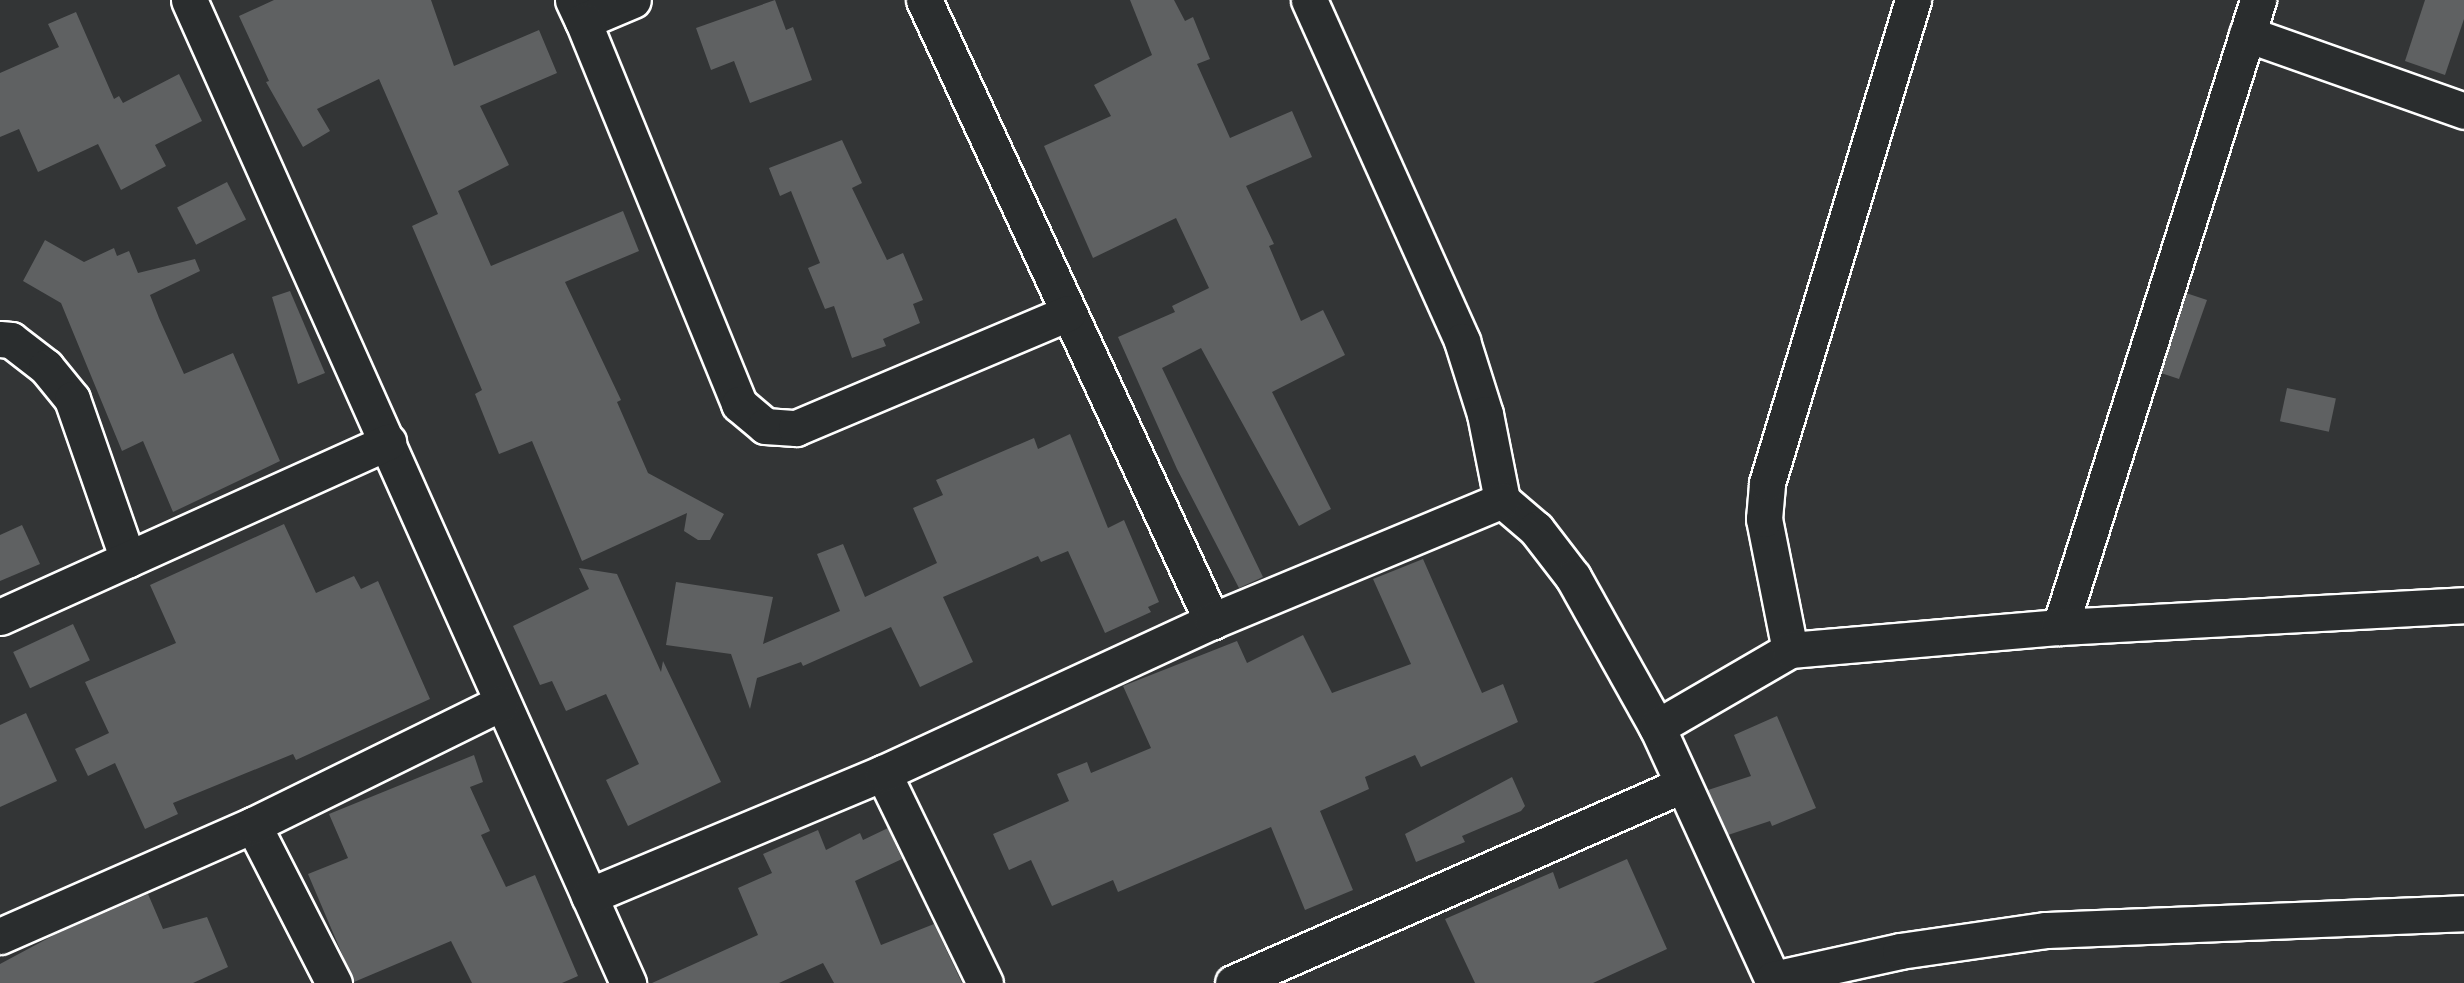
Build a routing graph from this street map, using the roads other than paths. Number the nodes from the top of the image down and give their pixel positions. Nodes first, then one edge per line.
1 (189, 0) edge
2 (633, 0) edge
3 (924, 0) edge
4 (1309, 0) edge
5 (1913, 0) edge
6 (2258, 0) edge
7 (578, 10) edge
8 (2247, 34) junction
9 (2464, 111) edge
10 (1068, 313) junction
11 (0, 339) edge
12 (388, 442) junction
13 (1502, 500) junction
14 (128, 560) junction
15 (2464, 605) edge
16 (0, 617) edge
17 (1212, 621) junction
18 (2060, 627) junction
19 (1790, 650) junction
20 (501, 703) junction
21 (1657, 727) junction
22 (883, 773) junction
23 (1681, 785) junction
24 (253, 825) junction
25 (589, 896) junction
26 (2464, 914) edge
27 (0, 936) edge
28 (1773, 981) edge
29 (334, 983) edge
30 (628, 983) edge
31 (985, 983) edge
32 (1233, 983) edge

1 - 12 street
2 - 7 street
3 - 10 street
4 - 13 street
5 - 19 street
6 - 8 street
7 - 10 street
8 - 9 street
8 - 18 street
10 - 17 street
11 - 14 street
12 - 14 street
12 - 20 street
13 - 17 street
13 - 21 street
14 - 16 street
15 - 18 street
17 - 22 street
18 - 19 street
19 - 21 street
20 - 24 street
20 - 25 street
21 - 23 street
22 - 25 street
22 - 31 street
23 - 28 street
23 - 32 street
24 - 27 street
24 - 29 street
25 - 30 street
26 - 28 street

